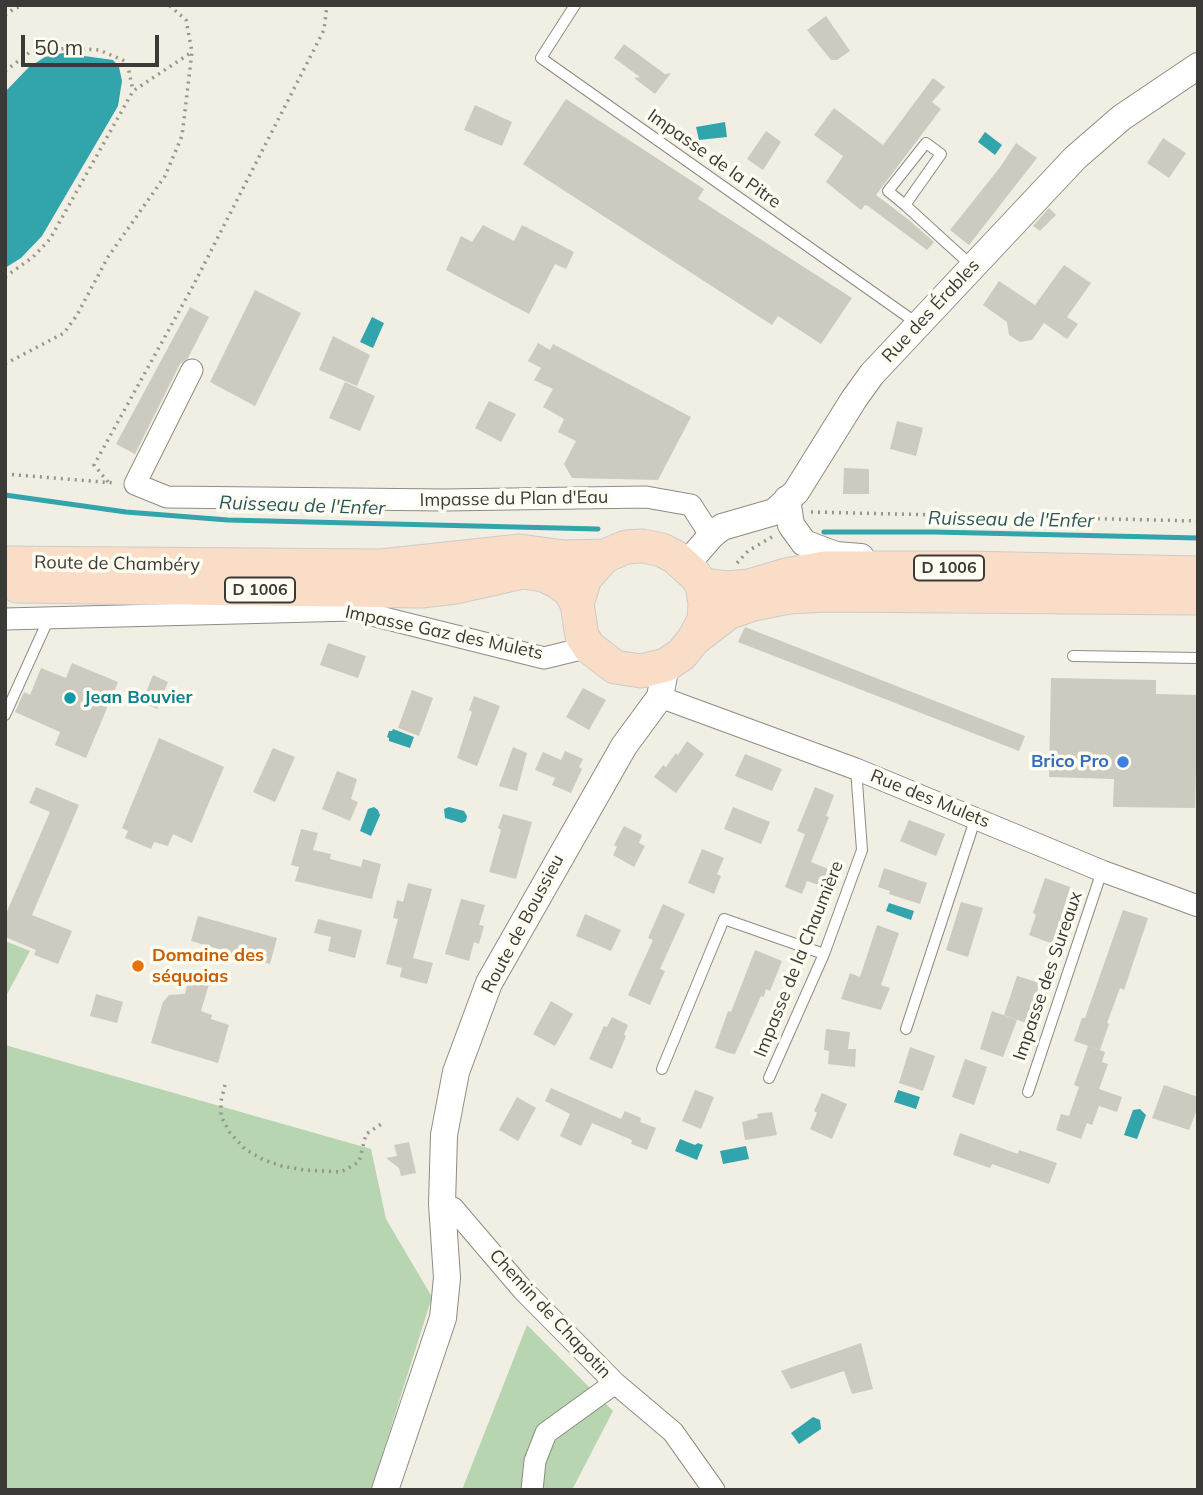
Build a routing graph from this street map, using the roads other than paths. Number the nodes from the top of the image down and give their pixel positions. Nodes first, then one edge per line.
1 (575, 5) edge
2 (1198, 66) edge
3 (905, 205) junction
4 (973, 267) junction
5 (918, 324) junction
6 (192, 370) dead end
7 (789, 512) junction
8 (711, 536) junction
9 (605, 556) junction
10 (5, 563) edge
11 (967, 568) junction
12 (1198, 573) edge
13 (705, 580) junction
14 (5, 586) edge
15 (1198, 598) edge
16 (577, 604) junction
17 (49, 618) junction
18 (5, 619) edge
19 (694, 639) junction
20 (589, 647) junction
21 (1073, 656) dead end
22 (1198, 658) edge
23 (663, 681) junction
24 (5, 715) edge
25 (856, 769) junction
26 (976, 817) junction
27 (1102, 871) junction
28 (1198, 906) edge
29 (824, 954) junction
30 (906, 1028) dead end
31 (662, 1069) dead end
32 (769, 1078) dead end
33 (1028, 1092) dead end
34 (442, 1204) junction
35 (615, 1383) junction
36 (385, 1490) edge
37 (532, 1490) edge
38 (714, 1490) edge

1 - 5 lane, Impasse de la Pitre
2 - 4 street, Rue des Érables
3 - 3 lane
3 - 4 lane
4 - 5 street, Rue des Érables
5 - 7 street, Rue des Érables
6 - 8 street, Impasse du Plan d'Eau
7 - 8 street, Rue des Érables
7 - 11 street
8 - 13 street, Rue des Érables
9 - 10 main road, Route de Chambéry / D 1006
9 - 13 main road
9 - 16 main road
11 - 12 main road, D 1006
11 - 13 main road, D 1006
13 - 19 main road
14 - 16 main road, Route de Chambéry / D 1006
15 - 19 main road, D 1006
16 - 20 main road
17 - 18 street, Impasse Gaz des Mulets
17 - 20 street, Impasse Gaz des Mulets
17 - 24 lane
19 - 23 main road
20 - 23 main road
21 - 22 lane
23 - 25 street, Rue des Mulets
23 - 34 street, Route de Boussieu
25 - 26 street, Rue des Mulets
25 - 29 lane, Impasse de la Chaumière
26 - 27 street, Rue des Mulets
26 - 30 lane
27 - 28 street, Rue des Mulets
27 - 33 lane, Impasse des Sureaux
29 - 31 lane
29 - 32 lane, Impasse de la Chaumière
34 - 35 street, Chemin de Chapotin
34 - 36 street, Route de Boussieu
35 - 37 street, Chemin de Chapotin
35 - 38 street

